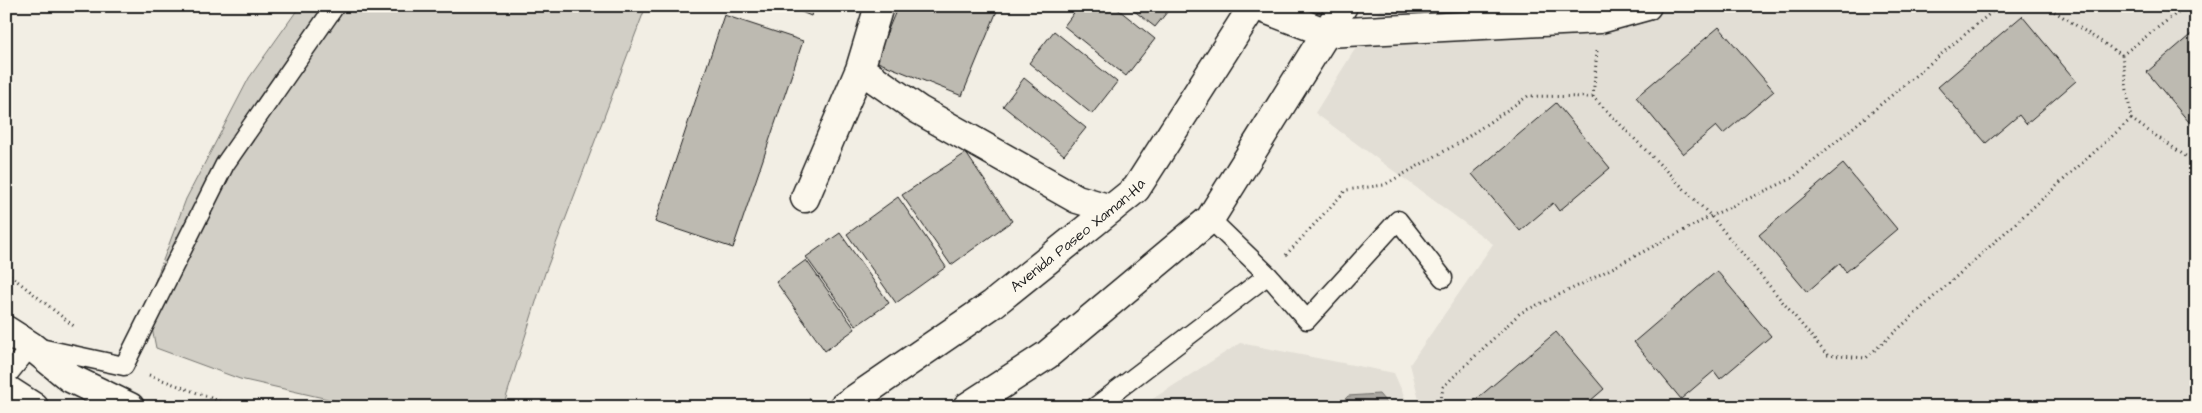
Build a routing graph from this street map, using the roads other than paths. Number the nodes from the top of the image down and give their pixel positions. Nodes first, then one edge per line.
1 (335, 6) edge
2 (879, 6) edge
3 (1253, 6) edge
4 (1257, 6) edge
5 (1343, 6) edge
6 (1647, 6) edge
7 (1327, 33) junction
8 (860, 69) junction
9 (805, 198) dead end
10 (1111, 209) junction
11 (1210, 219) junction
12 (1268, 275) junction
13 (1443, 278) dead end
14 (6, 330) edge
15 (31, 346) junction
16 (6, 377) edge
17 (6, 389) edge
18 (974, 405) edge
19 (34, 407) edge
20 (130, 407) edge
21 (843, 407) edge
22 (1095, 407) edge

1 - 15 lane
2 - 8 main road
3 - 10 main road, Avenida Paseo Xaman-Ha
4 - 7 main road
5 - 7 main road
6 - 7 main road
7 - 11 main road
8 - 9 main road
8 - 10 main road
10 - 21 main road, Avenida Paseo Xaman-Ha
11 - 12 lane
11 - 18 main road
12 - 13 lane
12 - 22 lane
14 - 15 main road
15 - 16 lane
15 - 20 main road
17 - 19 main road

